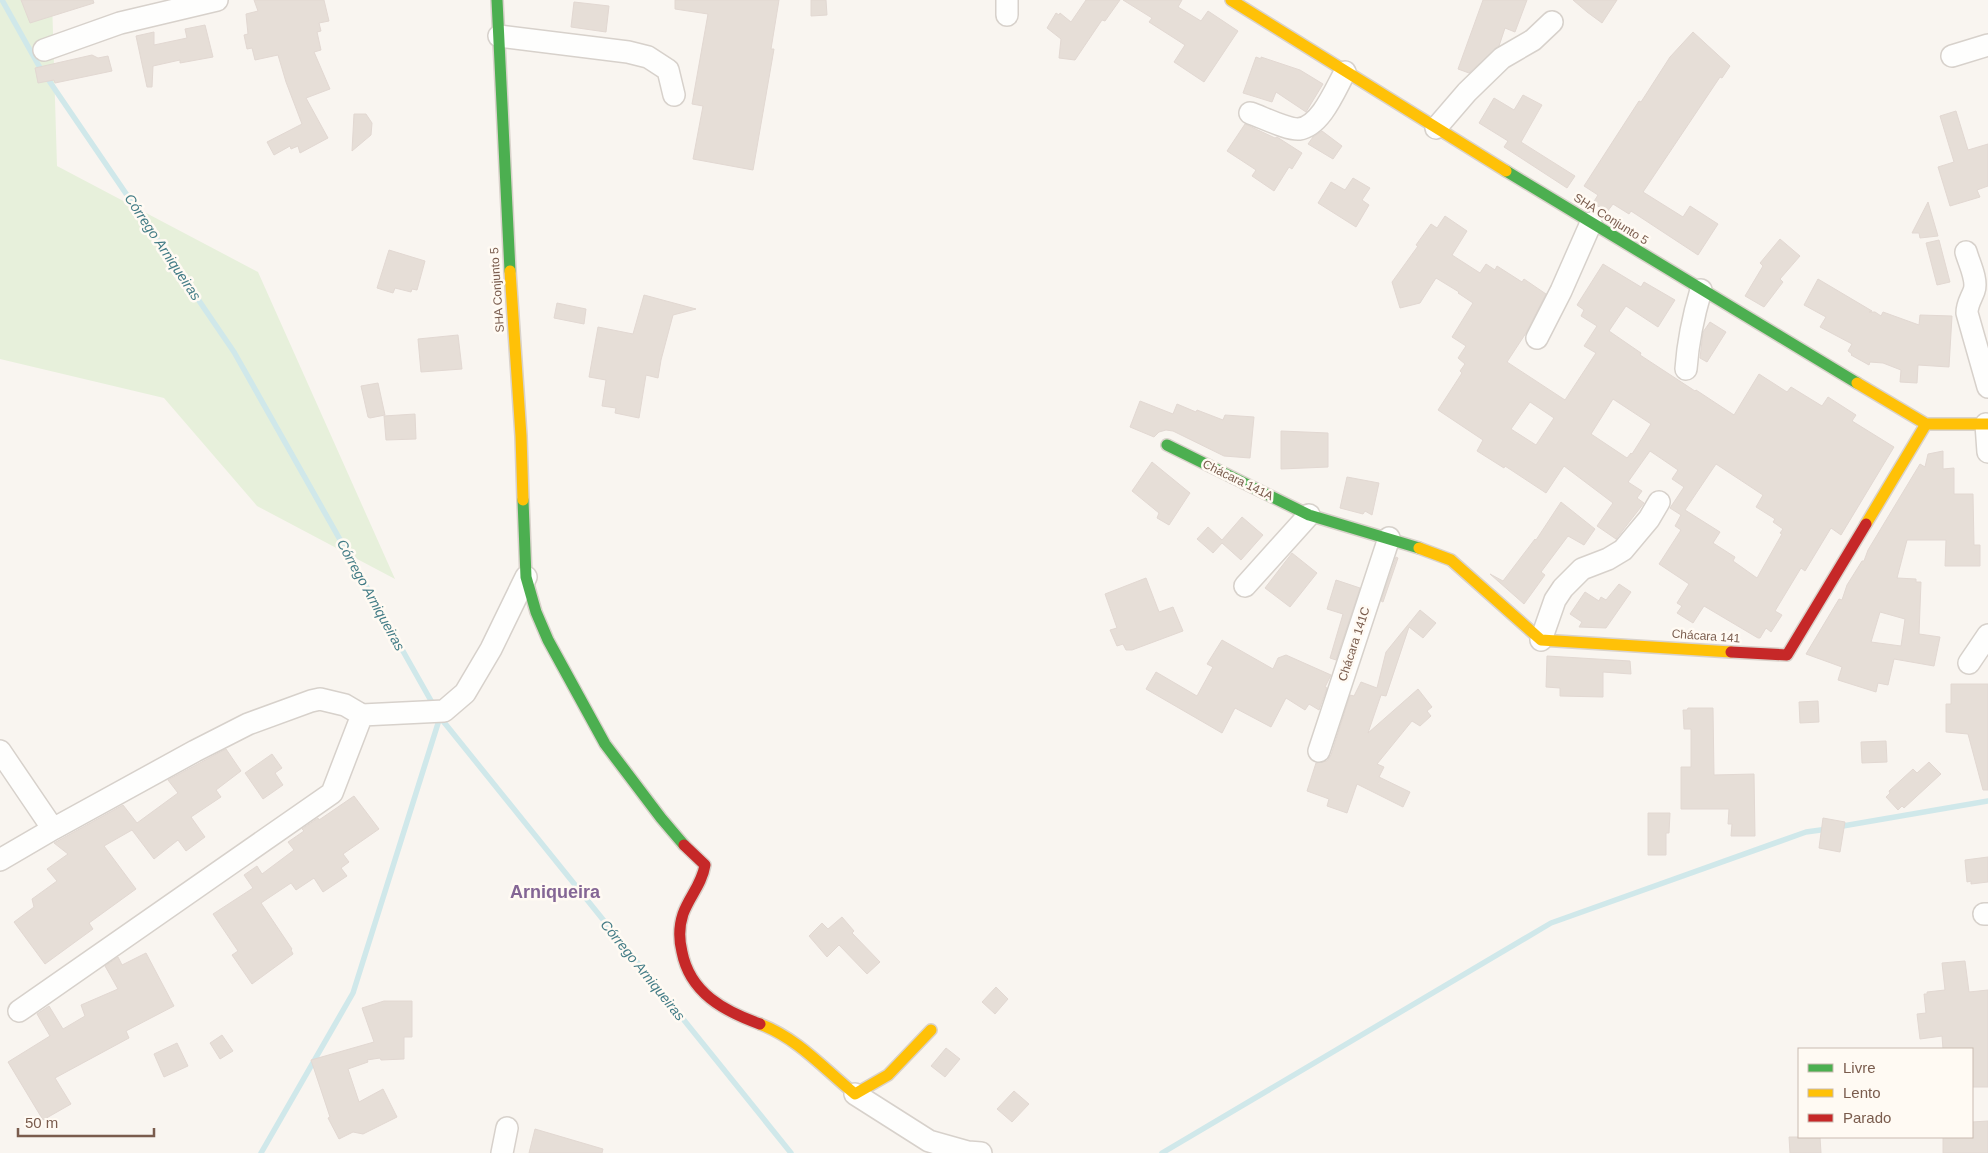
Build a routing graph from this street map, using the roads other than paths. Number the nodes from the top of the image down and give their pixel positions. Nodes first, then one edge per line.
1 (217, 0) edge
2 (497, 0) edge
3 (1231, 0) edge
4 (1552, 22) dead end
5 (499, 36) junction
6 (1988, 45) edge
7 (44, 50) dead end
8 (1952, 56) dead end
9 (1345, 72) junction
10 (674, 95) dead end
11 (1250, 113) dead end
12 (1436, 128) junction
13 (1592, 223) junction
14 (1966, 252) dead end
15 (1701, 290) junction
16 (1538, 338) dead end
17 (1686, 369) dead end
18 (1988, 387) edge
19 (1926, 424) junction
20 (1987, 424) edge
21 (1167, 445) dead end
22 (1988, 452) edge
23 (1659, 502) dead end
24 (1309, 515) junction
25 (1389, 538) junction
26 (526, 578) junction
27 (1245, 586) dead end
28 (1988, 635) edge
29 (1541, 640) junction
30 (1969, 663) dead end
31 (362, 715) junction
32 (0, 751) edge
33 (1319, 751) dead end
34 (53, 829) junction
35 (0, 860) edge
36 (19, 1011) dead end
37 (931, 1030) dead end
38 (855, 1094) junction
39 (508, 1128) dead end
40 (502, 1153) edge
41 (981, 1153) edge

1 - 7 street
2 - 5 street, SHA Conjunto 5
3 - 9 street, SHA Conjunto 5
4 - 12 street
5 - 10 street
5 - 26 street, SHA Conjunto 5
6 - 8 street
9 - 11 street
9 - 12 street, SHA Conjunto 5
12 - 13 street, SHA Conjunto 5
13 - 15 street, SHA Conjunto 5
13 - 16 street
14 - 18 street
15 - 17 street
15 - 19 street, SHA Conjunto 5
19 - 20 street
19 - 29 street, Chácara 141
20 - 22 street
21 - 24 street, Chácara 141A
23 - 29 street
24 - 25 street, Chácara 141A
24 - 27 street
25 - 29 street
25 - 33 street, Chácara 141C
26 - 31 street
26 - 38 street, SHA Conjunto 5
28 - 30 street
31 - 34 street
31 - 36 street
32 - 34 street
34 - 35 street
37 - 38 street
38 - 41 street
39 - 40 street

